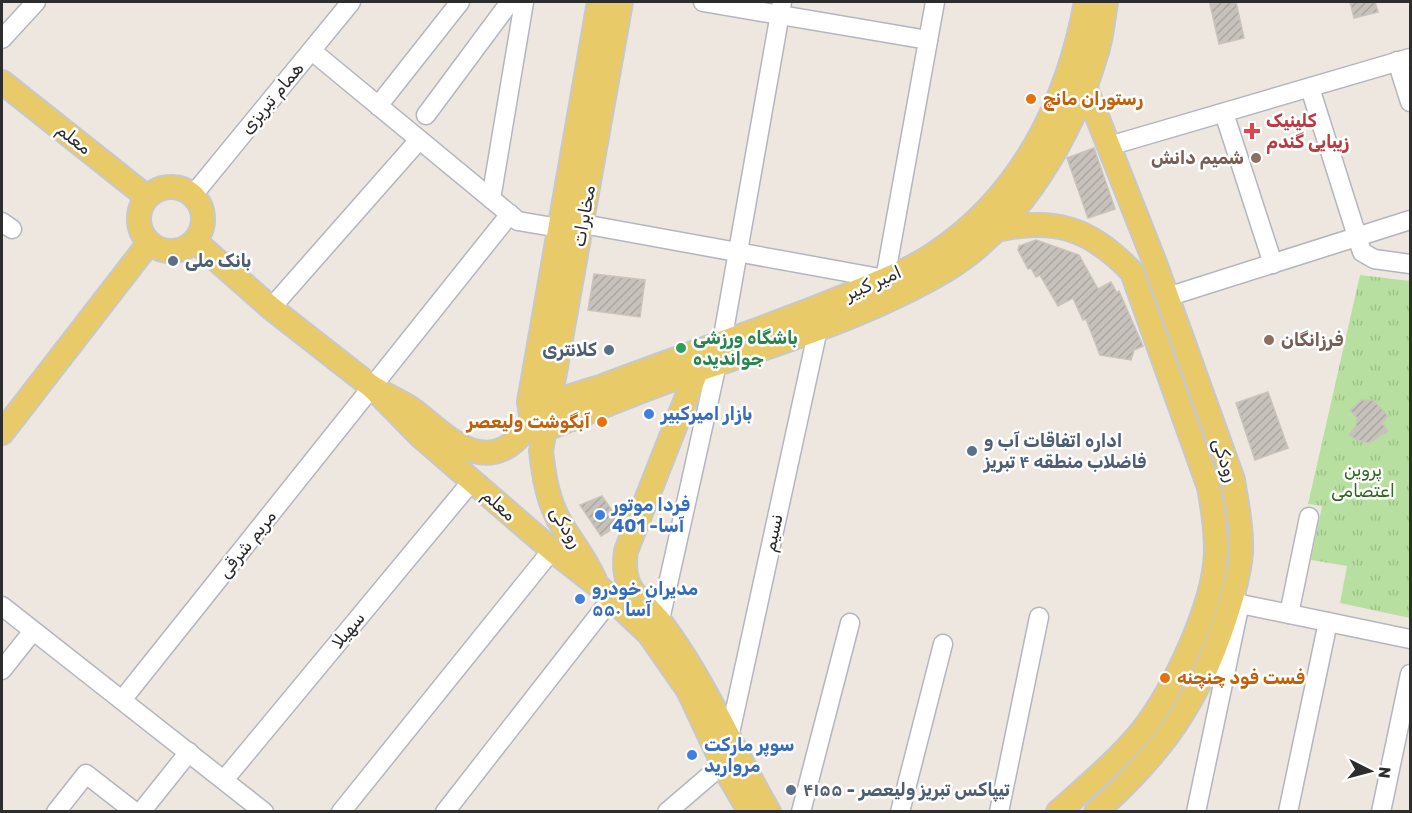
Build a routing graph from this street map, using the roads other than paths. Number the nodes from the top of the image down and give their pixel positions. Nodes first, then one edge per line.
1 (36, 2) edge
2 (351, 2) edge
3 (460, 2) edge
4 (510, 2) edge
5 (524, 2) edge
6 (599, 2) edge
7 (621, 2) edge
8 (703, 2) edge
9 (935, 2) edge
10 (1086, 2) edge
11 (1106, 2) edge
12 (781, 8) edge
13 (2, 39) edge
14 (928, 40) junction
15 (602, 48) junction
16 (312, 51) junction
17 (1404, 59) edge
18 (2, 82) edge
19 (1085, 86) junction
20 (1310, 88) junction
21 (1410, 102) edge
22 (378, 106) junction
23 (1224, 113) junction
24 (426, 116) dead end
25 (419, 140) junction
26 (1109, 146) junction
27 (193, 195) junction
28 (147, 197) junction
29 (491, 199) junction
30 (510, 214) junction
31 (1410, 220) edge
32 (583, 224) junction
33 (559, 228) junction
34 (996, 230) junction
35 (1356, 237) junction
36 (195, 241) junction
37 (149, 243) junction
38 (738, 252) junction
39 (1273, 264) junction
40 (1410, 264) edge
41 (889, 288) junction
42 (1167, 297) junction
43 (271, 308) junction
44 (818, 329) junction
45 (722, 342) junction
46 (702, 363) junction
47 (372, 387) junction
48 (541, 420) junction
49 (2, 433) edge
50 (472, 481) junction
51 (1309, 517) dead end
52 (552, 550) junction
53 (1214, 573) junction
54 (1237, 578) junction
55 (605, 592) junction
56 (1236, 602) junction
57 (2, 606) edge
58 (1289, 614) junction
59 (1039, 617) dead end
60 (660, 620) junction
61 (1328, 622) junction
62 (850, 623) dead end
63 (33, 631) junction
64 (1410, 639) edge
65 (943, 644) dead end
66 (2, 670) edge
67 (1410, 674) edge
68 (122, 700) junction
69 (729, 738) junction
70 (189, 752) junction
71 (1118, 755) junction
72 (723, 764) junction
73 (1134, 774) junction
74 (224, 780) junction
75 (56, 812) edge
76 (135, 812) edge
77 (141, 812) edge
78 (264, 812) edge
79 (341, 812) edge
80 (445, 812) edge
81 (667, 812) edge
82 (750, 812) edge
83 (769, 812) edge
84 (801, 812) edge
85 (900, 812) edge
86 (999, 812) edge
87 (1058, 812) edge
88 (1096, 812) edge
89 (1196, 812) edge
90 (1288, 812) edge
91 (1381, 812) edge

1 - 13 street
2 - 16 street, همام تبریزی
3 - 22 street
4 - 24 street
5 - 29 street
6 - 15 main road, مخابرات
7 - 15 main road, مخابرات
8 - 12 street
9 - 14 street
10 - 41 main road, امیر کبیر
11 - 19 main road, امیر کبیر
12 - 14 street
12 - 38 street
14 - 41 street
15 - 32 main road, مخابرات
15 - 33 main road, مخابرات
16 - 22 street
16 - 27 street, همام تبریزی
17 - 20 street
17 - 21 street
18 - 28 main road, معلم
19 - 26 main road, رودکى
19 - 34 main road, امیر کبیر
20 - 23 street
20 - 35 street
22 - 25 street
23 - 26 street
23 - 39 street
25 - 29 street
25 - 43 street
26 - 42 main road, رودکى
27 - 28 main road
27 - 36 main road
28 - 37 main road
29 - 30 street
30 - 33 street
30 - 47 street, مریم شرقی
31 - 35 street
32 - 38 street
32 - 48 main road, مخابرات
33 - 48 main road, مخابرات
34 - 41 main road, امیر کبیر
34 - 53 main road, رودکى
35 - 39 street
35 - 40 street
36 - 37 main road
36 - 43 main road, معلم
37 - 49 main road
38 - 41 street
38 - 45 street
39 - 42 street
41 - 44 main road, امیر کبیر
41 - 45 main road, امیر کبیر
42 - 54 main road, رودکى
43 - 47 main road, معلم
44 - 46 main road, امیر کبیر
44 - 69 street, نسیم
45 - 46 main road, امیر کبیر
46 - 48 main road
46 - 60 street
46 - 60 main road
47 - 48 main road
47 - 50 main road, معلم
47 - 68 street, مریم شرقی
48 - 55 main road, رودکی
50 - 52 main road, معلم
50 - 74 street, سهیلا
51 - 58 street
52 - 55 main road, معلم
52 - 79 street
53 - 54 main road
53 - 71 main road, رودکى
54 - 56 main road, رودکى
55 - 72 main road, معلم
55 - 80 street
56 - 58 street
56 - 73 main road, رودکى
56 - 89 street
57 - 63 street
58 - 61 street
59 - 86 street
60 - 69 main road
61 - 64 street
61 - 90 street
62 - 84 street
63 - 66 street
63 - 68 street
65 - 85 street
67 - 91 street
68 - 70 street
69 - 83 main road
70 - 74 street
70 - 77 street
71 - 73 main road
71 - 87 main road, رودکى
72 - 81 street
72 - 82 main road, معلم
73 - 88 main road, رودکى
74 - 78 street
75 - 76 street

